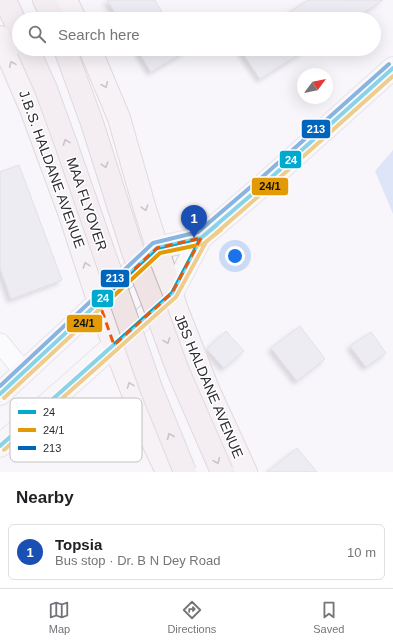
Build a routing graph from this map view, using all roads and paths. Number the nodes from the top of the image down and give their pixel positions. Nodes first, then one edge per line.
1 (5, 0) edge
2 (44, 0) edge
3 (66, 0) edge
4 (50, 12) edge
5 (72, 12) edge
6 (12, 15) edge
7 (0, 37) edge
8 (31, 56) edge
9 (68, 56) edge
10 (93, 56) edge
11 (393, 68) edge
12 (201, 238) junction
13 (157, 248) junction
14 (172, 293) junction
15 (98, 302) junction
16 (0, 343) edge
17 (114, 345) junction
18 (24, 372) junction
19 (0, 394) edge
20 (54, 398) edge
21 (135, 398) edge
22 (142, 417) edge
23 (10, 437) edge
24 (0, 446) edge
25 (167, 472) edge
26 (185, 472) edge
27 (222, 472) edge
28 (246, 472) edge

1 - 6 highway
2 - 4 highway
3 - 5 main road
15 -> 7 main road, J.B.S. HALDANE AVENUE
26 -> 8 highway, MAA FLYOVER, bridge
9 -> 27 highway, MAA FLYOVER, bridge
10 -> 13 main road, JBS HALDANE AVENUE
11 - 12 main road
12 - 13 main road
12 - 14 main road
13 - 14 main road, JBS HALDANE AVENUE
13 - 15 main road
14 - 17 main road
14 - 28 main road, JBS HALDANE AVENUE
15 - 17 main road
15 - 18 main road
16 - 18 street
17 - 20 main road
21 -> 17 main road
18 - 19 main road
25 -> 22 main road
23 - 24 main road

